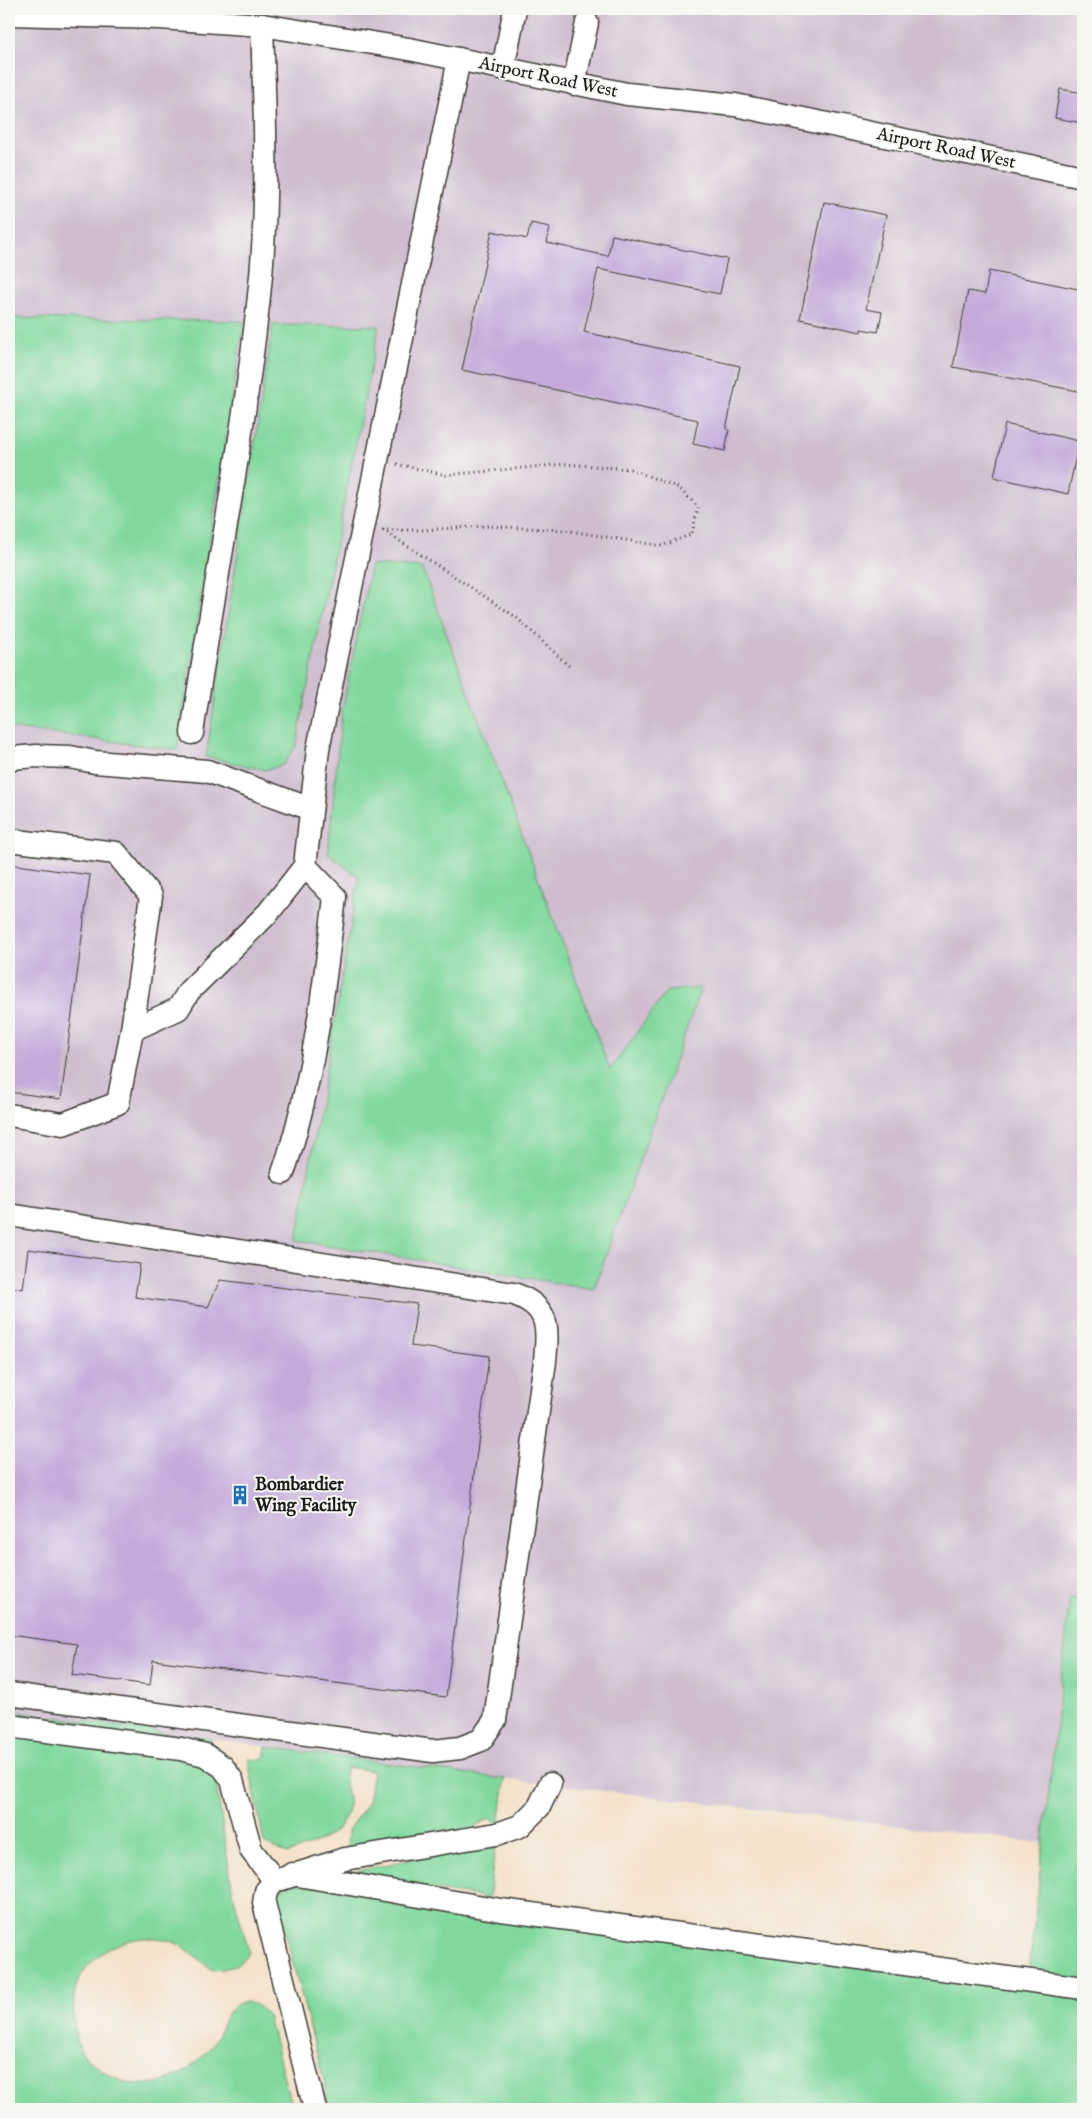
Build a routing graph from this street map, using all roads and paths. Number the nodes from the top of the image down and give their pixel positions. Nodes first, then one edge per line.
1 (515, 9) edge
2 (160, 13) edge
3 (9, 14) edge
4 (587, 23) dead end
5 (262, 25) junction
6 (459, 59) junction
7 (503, 68) junction
8 (574, 84) junction
9 (1083, 177) edge
10 (376, 460) junction
11 (373, 528) junction
12 (569, 666) dead end
13 (192, 733) dead end
14 (9, 762) edge
15 (311, 809) junction
16 (9, 840) edge
17 (305, 866) junction
18 (132, 1030) junction
19 (9, 1115) edge
20 (283, 1173) dead end
21 (9, 1216) edge
22 (9, 1694) edge
23 (9, 1726) edge
24 (550, 1784) dead end
25 (283, 1877) junction
26 (1083, 1988) edge
27 (315, 2109) edge

1 - 7 street
2 - 3 street, Airport Road West
2 - 5 street, Airport Road West
4 - 8 street
5 - 6 street, Airport Road West
5 - 13 street
6 - 7 street, Airport Road West
6 - 10 street
7 - 8 street, Airport Road West
8 - 9 street, Airport Road West
10 - 11 street
10 - 11 path
11 - 12 path
11 - 15 street
14 - 15 street
15 - 17 street
16 - 18 street
17 - 18 street
17 - 20 street
18 - 19 street
21 - 22 street
23 - 25 street
24 - 25 street
25 - 26 street
25 - 27 street

